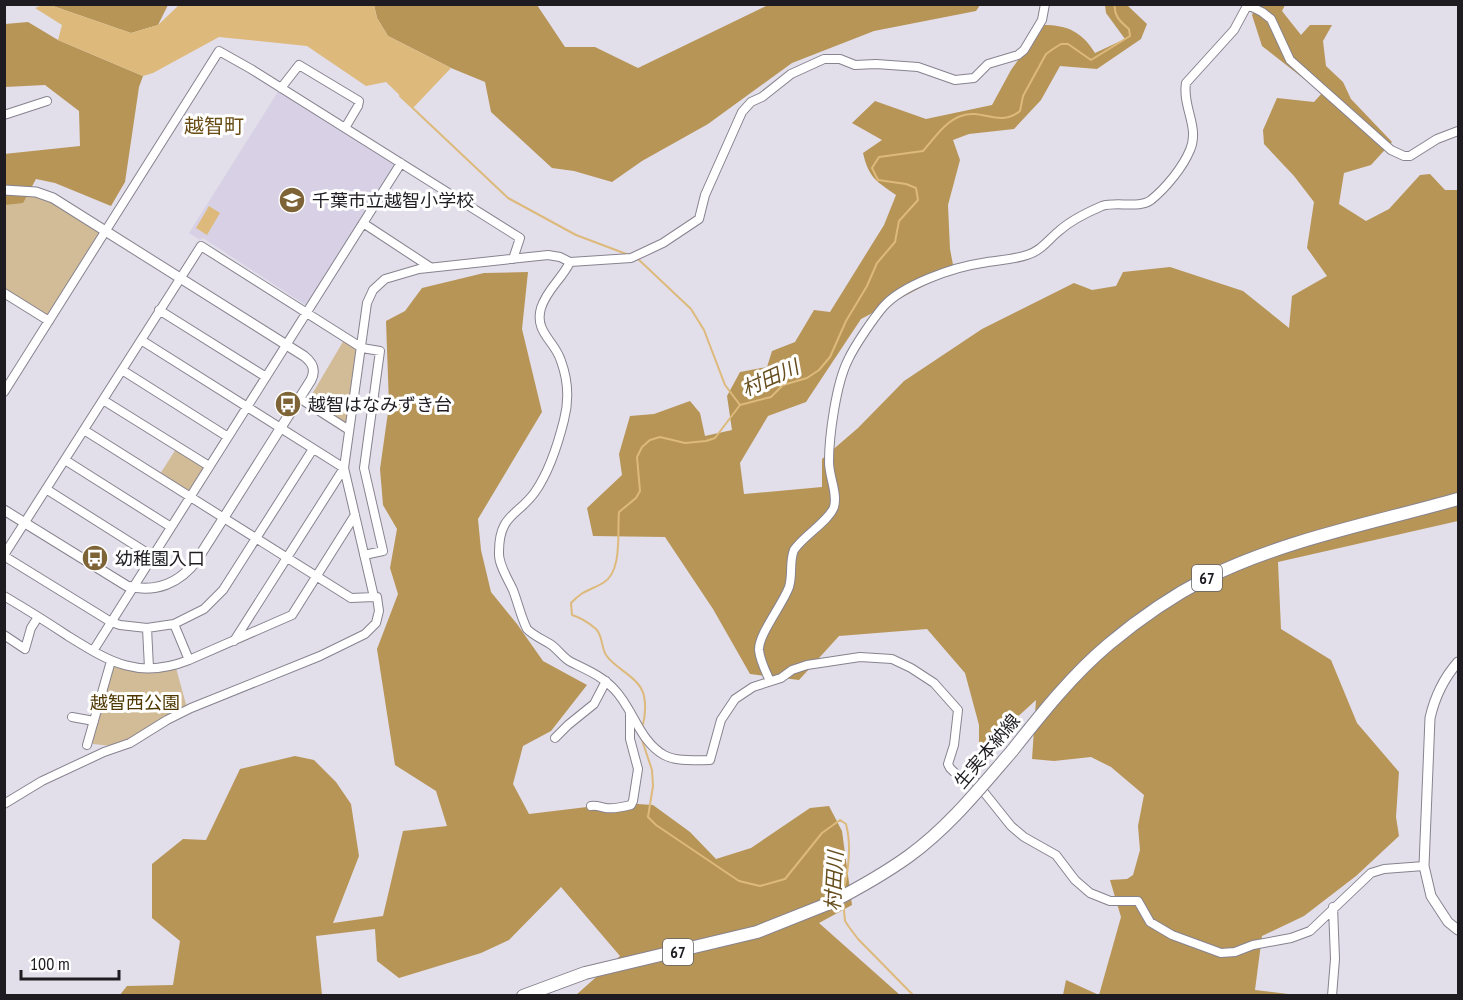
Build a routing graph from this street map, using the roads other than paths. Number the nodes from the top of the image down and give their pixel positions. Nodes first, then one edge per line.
1 (1046, 4) edge
2 (1248, 5) edge
3 (281, 88) junction
4 (47, 100) dead end
5 (4, 115) edge
6 (345, 128) junction
7 (1458, 131) edge
8 (400, 163) junction
9 (4, 190) edge
10 (363, 223) junction
11 (106, 231) junction
12 (513, 259) junction
13 (570, 262) junction
14 (430, 267) junction
15 (180, 278) junction
16 (4, 292) edge
17 (159, 310) junction
18 (306, 313) junction
19 (49, 321) junction
20 (141, 340) junction
21 (286, 345) junction
22 (362, 348) junction
23 (122, 370) junction
24 (266, 377) junction
25 (7, 382) edge
26 (4, 392) edge
27 (299, 398) junction
28 (103, 400) junction
29 (247, 407) junction
30 (280, 429) junction
31 (84, 430) junction
32 (349, 430) junction
33 (228, 437) junction
34 (313, 449) junction
35 (65, 460) junction
36 (209, 466) junction
37 (344, 468) junction
38 (46, 489) junction
39 (190, 497) junction
40 (1458, 499) edge
41 (4, 510) edge
42 (355, 515) junction
43 (224, 518) junction
44 (24, 523) junction
45 (171, 526) junction
46 (257, 539) junction
47 (364, 555) junction
48 (4, 556) edge
49 (152, 556) junction
50 (286, 558) junction
51 (316, 577) junction
52 (133, 587) junction
53 (4, 596) edge
54 (374, 597) junction
55 (38, 617) junction
56 (111, 622) junction
57 (174, 624) junction
58 (147, 628) junction
59 (4, 635) edge
60 (234, 641) junction
61 (93, 651) junction
62 (189, 660) junction
63 (111, 661) junction
64 (1458, 662) edge
65 (149, 668) junction
66 (606, 681) junction
67 (770, 681) junction
68 (632, 714) junction
69 (72, 717) dead end
70 (94, 721) junction
71 (555, 738) dead end
72 (87, 745) dead end
73 (4, 804) edge
74 (591, 806) dead end
75 (1424, 866) junction
76 (1333, 907) junction
77 (1458, 930) edge
78 (524, 996) edge
79 (1332, 996) edge

1 - 13 street
2 - 7 street
2 - 67 street
3 - 6 street
3 - 6 street
3 - 11 street
4 - 5 street
6 - 8 street
8 - 10 street
8 - 12 street
9 - 11 street
10 - 14 street
10 - 18 street
11 - 15 street
11 - 19 street
12 - 13 street
12 - 14 street
13 - 66 street
14 - 22 street
15 - 17 street
15 - 18 street
15 - 21 street
16 - 19 street
17 - 20 street
17 - 24 street
18 - 21 street
18 - 22 street
19 - 25 street
20 - 23 street
20 - 29 street
21 - 24 street
21 - 27 street
22 - 32 street
22 - 47 street
23 - 28 street
23 - 33 street
24 - 29 street
25 - 26 street
27 - 30 street
27 - 32 street
28 - 31 street
28 - 36 street
29 - 30 street
29 - 33 street
30 - 34 street
30 - 43 street
31 - 35 street
31 - 39 street
32 - 37 street
33 - 36 street
34 - 37 street
34 - 46 street
35 - 38 street
35 - 45 street
36 - 39 street
37 - 42 street
37 - 50 street
38 - 44 street
38 - 49 street
39 - 43 street
39 - 45 street
40 - 78 main road, 生実本納線 / 67, bridge
41 - 44 street
42 - 47 street
42 - 51 street
43 - 46 street
43 - 52 street
44 - 48 street
44 - 52 street
45 - 49 street
46 - 50 street
46 - 57 street
47 - 54 street
48 - 56 street
49 - 52 street
50 - 51 street
50 - 60 street
51 - 54 street
51 - 60 street
52 - 56 street
53 - 55 street
54 - 73 street
55 - 59 street
55 - 61 street
56 - 58 street
56 - 61 street
57 - 58 street
57 - 62 street
58 - 65 street
60 - 62 street
61 - 63 street
62 - 65 street
63 - 65 street
63 - 70 street
64 - 75 street
66 - 68 street
66 - 71 street
67 - 68 street
67 - 76 street
68 - 74 street
69 - 70 street
70 - 72 street
75 - 76 street
75 - 77 street
76 - 79 street

